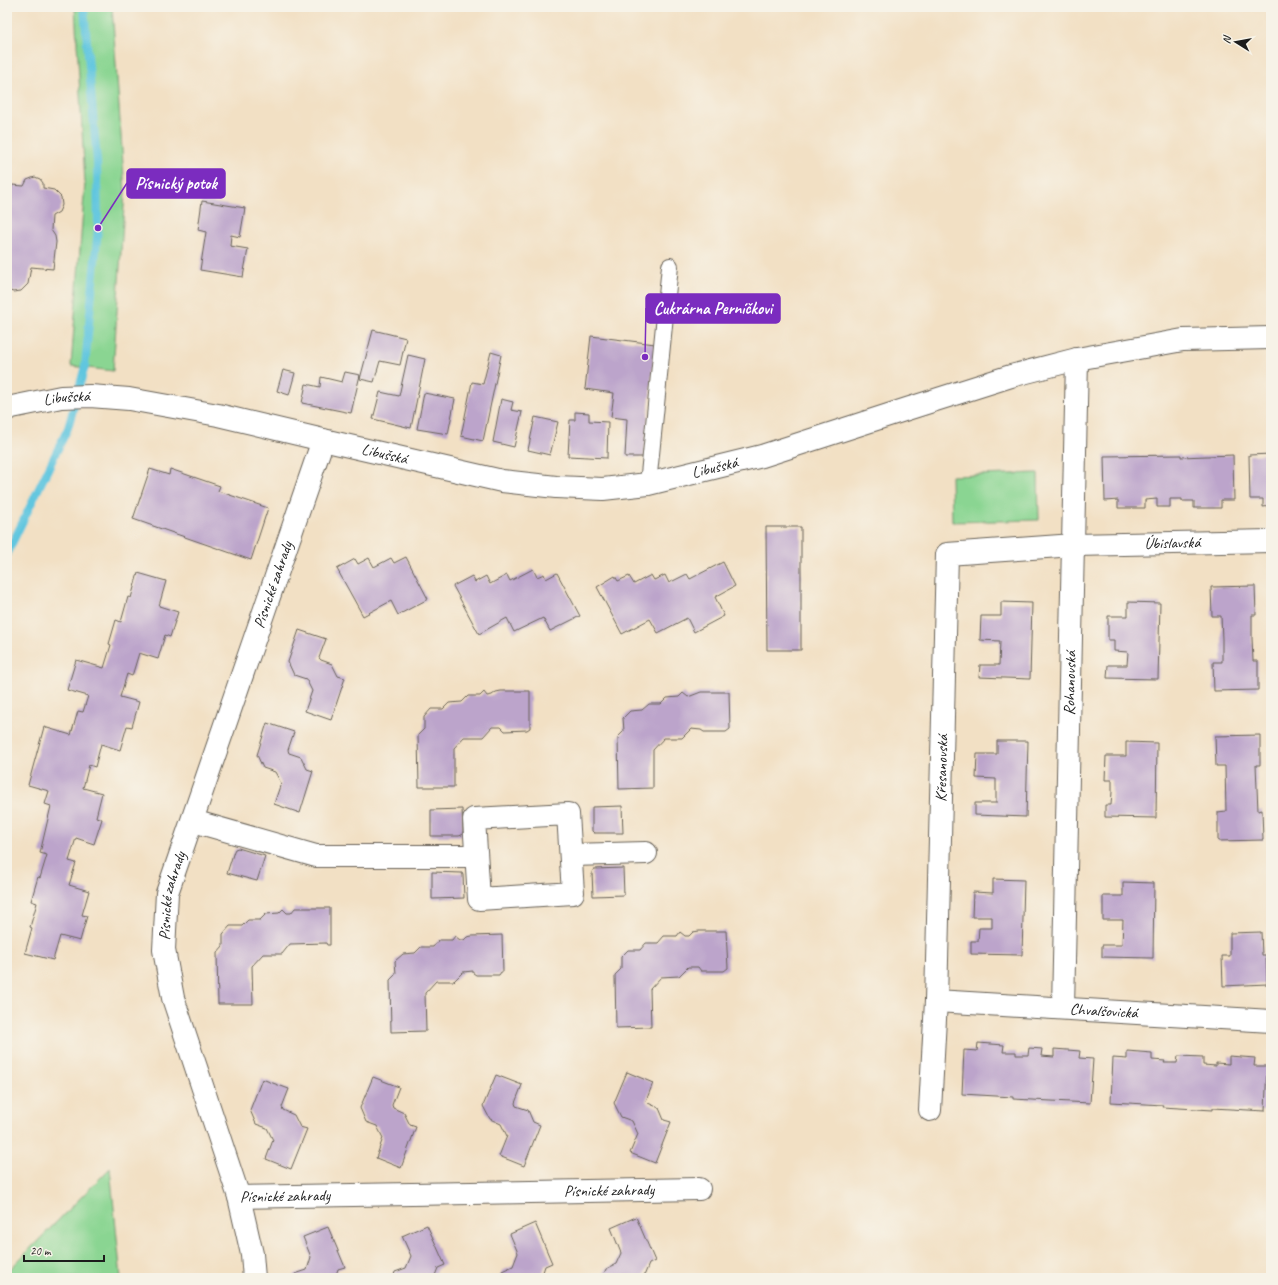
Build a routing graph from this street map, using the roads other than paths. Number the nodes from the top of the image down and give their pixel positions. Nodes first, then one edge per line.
1 (670, 266) dead end
2 (1271, 338) edge
3 (1077, 359) junction
4 (7, 409) edge
5 (323, 440) junction
6 (648, 484) junction
7 (1271, 542) edge
8 (1074, 545) junction
9 (193, 821) junction
10 (646, 853) dead end
11 (571, 855) junction
12 (476, 856) junction
13 (936, 1001) junction
14 (1063, 1008) junction
15 (1271, 1021) edge
16 (930, 1110) dead end
17 (699, 1189) dead end
18 (239, 1197) junction
19 (254, 1278) edge

1 - 6 lane
2 - 3 street, Libušská
3 - 6 street, Libušská
3 - 8 street, Rohanovská
4 - 5 street, Libušská
5 - 6 street, Libušská
5 - 9 street, Písnické zahrady
7 - 8 street, Úbislavská
8 - 13 street, Křesanovská
8 - 14 street, Rohanovská
9 - 12 street
9 - 18 street, Písnické zahrady
10 - 11 street
11 - 12 street
11 - 12 street
13 - 14 street, Chvalšovická
13 - 16 street, Křesanovská
14 - 15 street, Chvalšovická
17 - 18 street, Písnické zahrady
18 - 19 street

